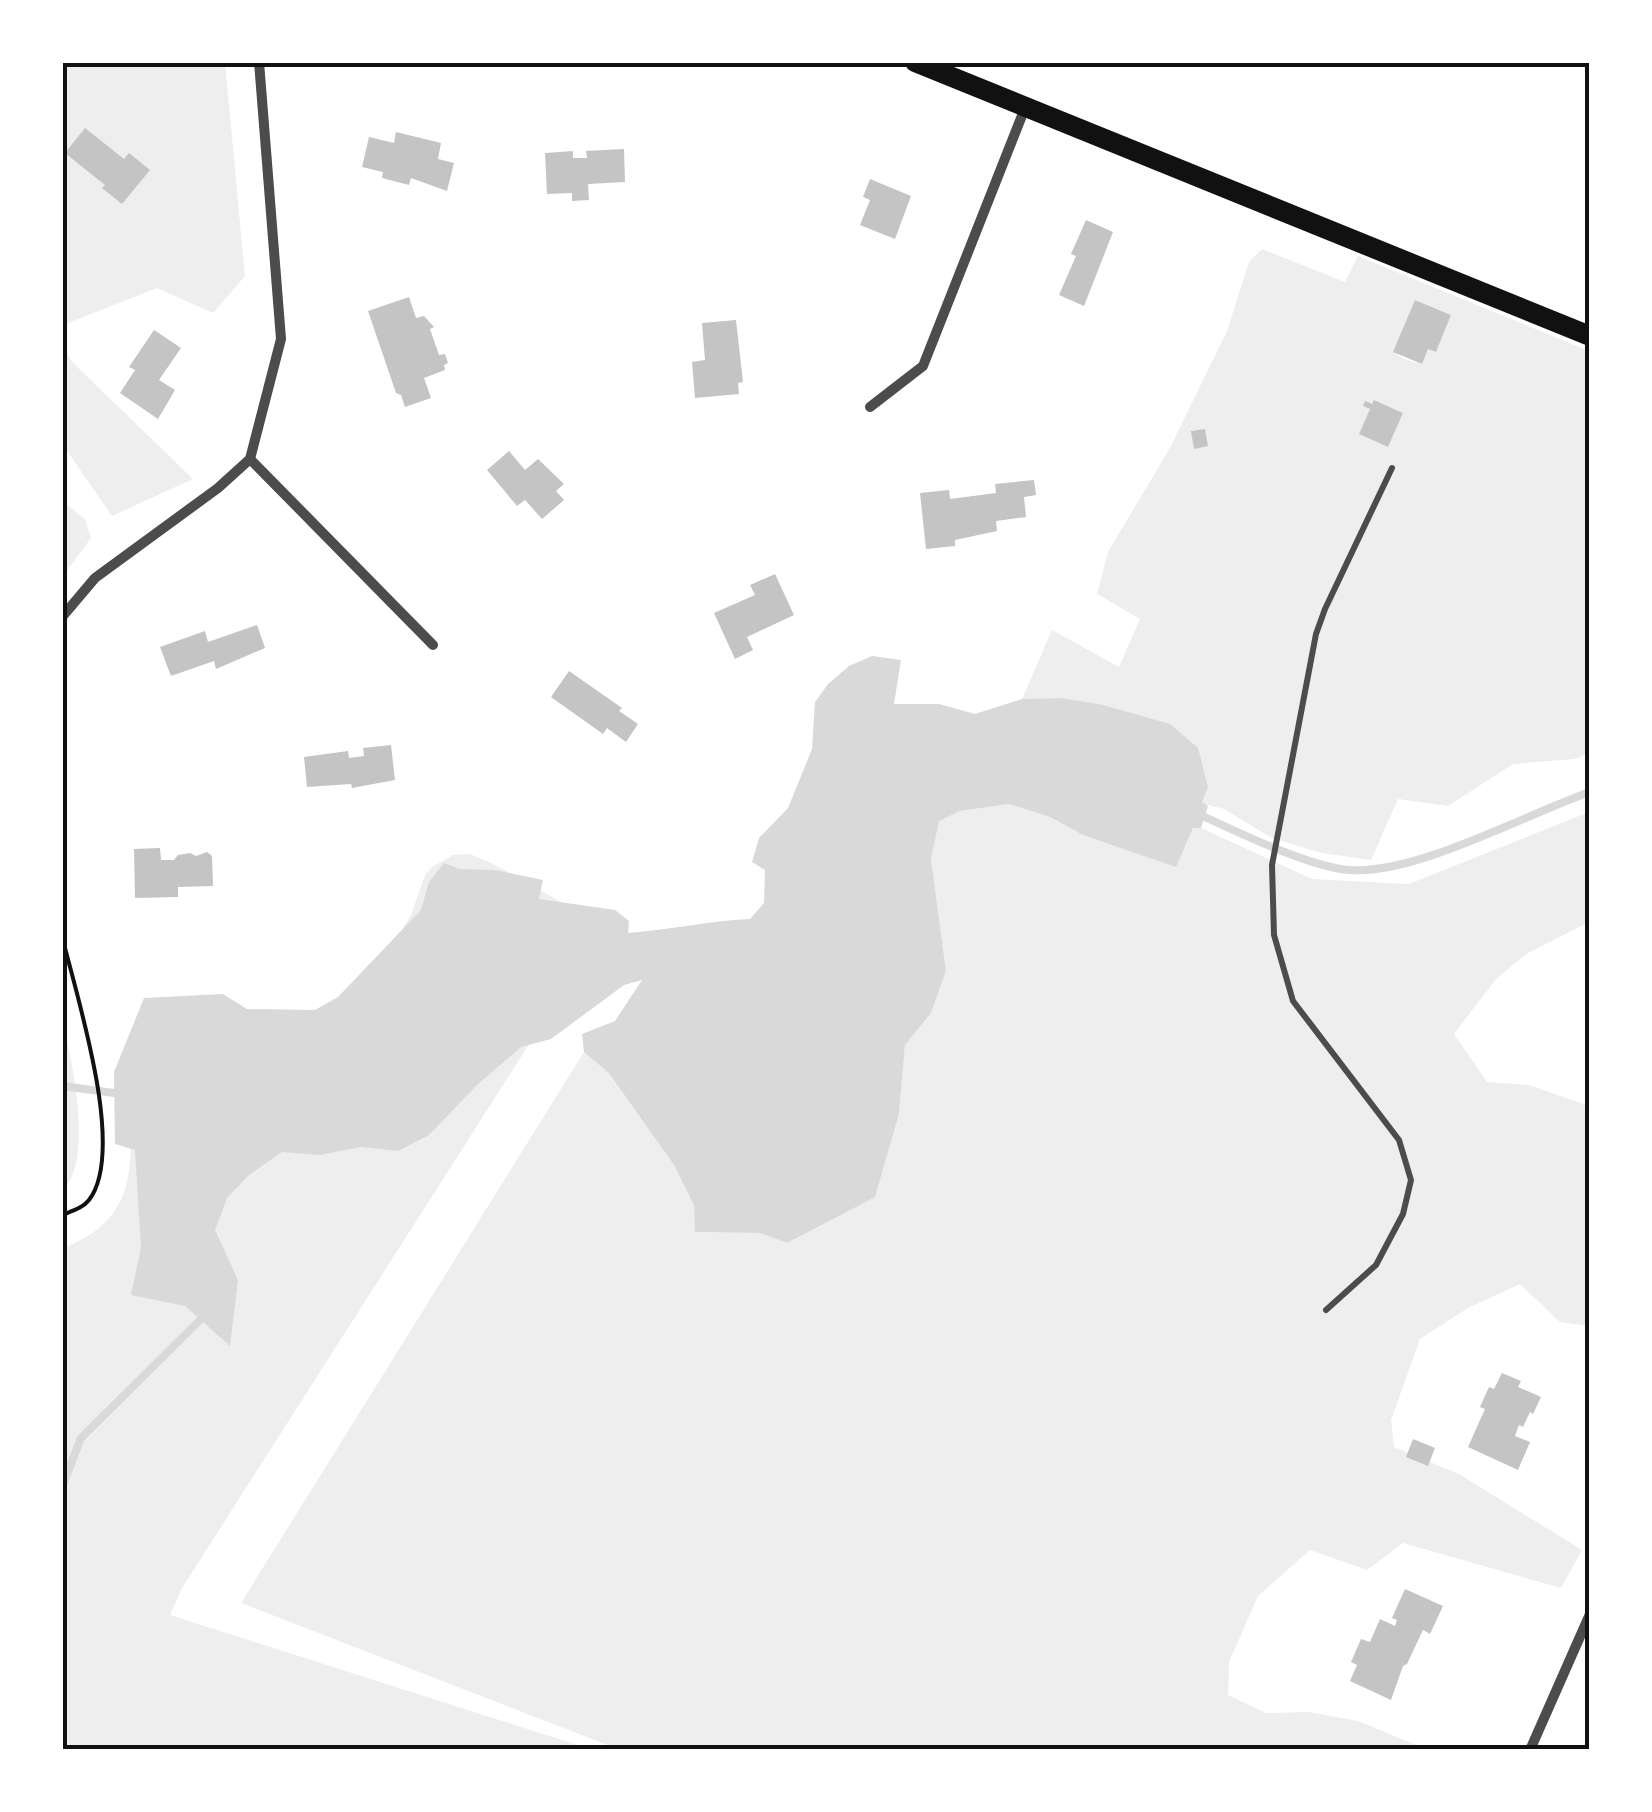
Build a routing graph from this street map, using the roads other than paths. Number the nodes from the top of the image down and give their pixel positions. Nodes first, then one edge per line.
1 (259, 62) edge
2 (915, 62) edge
3 (1025, 108) junction
4 (1590, 336) edge
5 (870, 408) dead end
6 (250, 459) junction
7 (1392, 468) dead end
8 (62, 617) edge
9 (434, 645) dead end
10 (1326, 1310) dead end
11 (1590, 1614) edge
12 (1530, 1750) edge

1 - 6 street
2 - 3 main road
3 - 4 main road
3 - 5 street
6 - 8 street
6 - 9 street
7 - 10 lane
11 - 12 street

